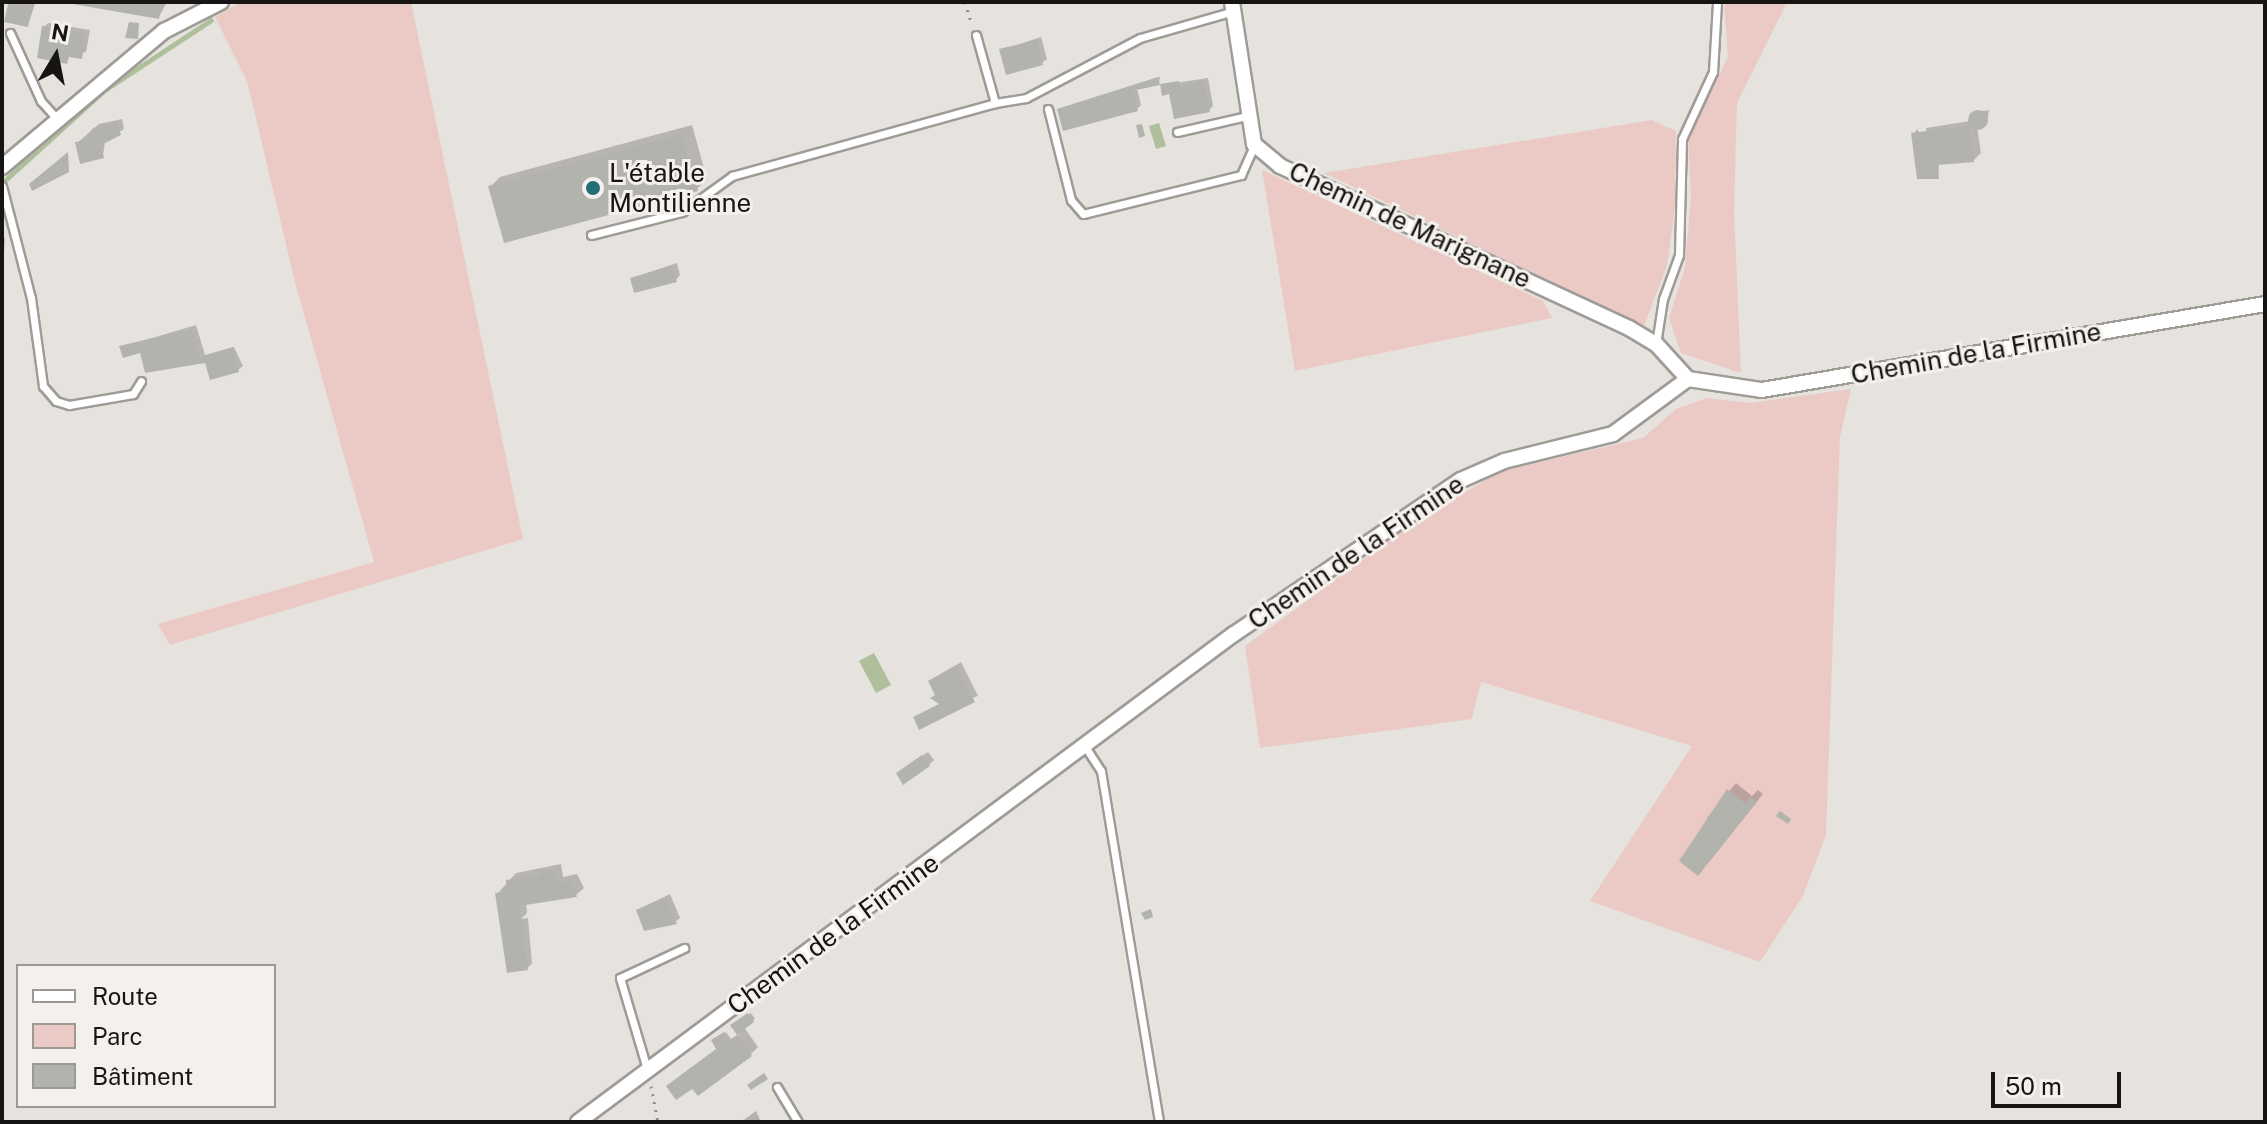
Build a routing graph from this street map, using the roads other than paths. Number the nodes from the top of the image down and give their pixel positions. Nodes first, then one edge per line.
1 (221, 2) edge
2 (1717, 2) edge
3 (1233, 6) edge
4 (10, 33) dead end
5 (976, 35) road end
6 (995, 103) junction
7 (1048, 109) dead end
8 (1247, 116) junction
9 (57, 119) junction
10 (1177, 132) dead end
11 (1254, 144) junction
12 (2, 167) edge
13 (2, 186) edge
14 (591, 235) dead end
15 (2265, 304) edge
16 (1656, 344) junction
17 (1688, 379) junction
18 (141, 381) dead end
19 (1086, 748) junction
20 (684, 948) dead end
21 (648, 1071) junction
22 (777, 1087) dead end
23 (578, 1122) edge
24 (798, 1122) edge
25 (1159, 1122) edge

1 - 9 street
2 - 16 lane
3 - 6 lane
3 - 8 street
4 - 9 lane
5 - 6 lane
6 - 14 lane
7 - 11 lane
8 - 10 lane
8 - 11 street
9 - 12 street
11 - 16 street, Chemin de Marignane
13 - 18 lane
15 - 17 street, Chemin de la Firmine
16 - 17 street, Chemin de Marignane
17 - 19 street, Chemin de la Firmine
19 - 21 street, Chemin de la Firmine
19 - 25 lane
20 - 21 lane
21 - 23 street, Chemin de la Firmine
22 - 24 lane

